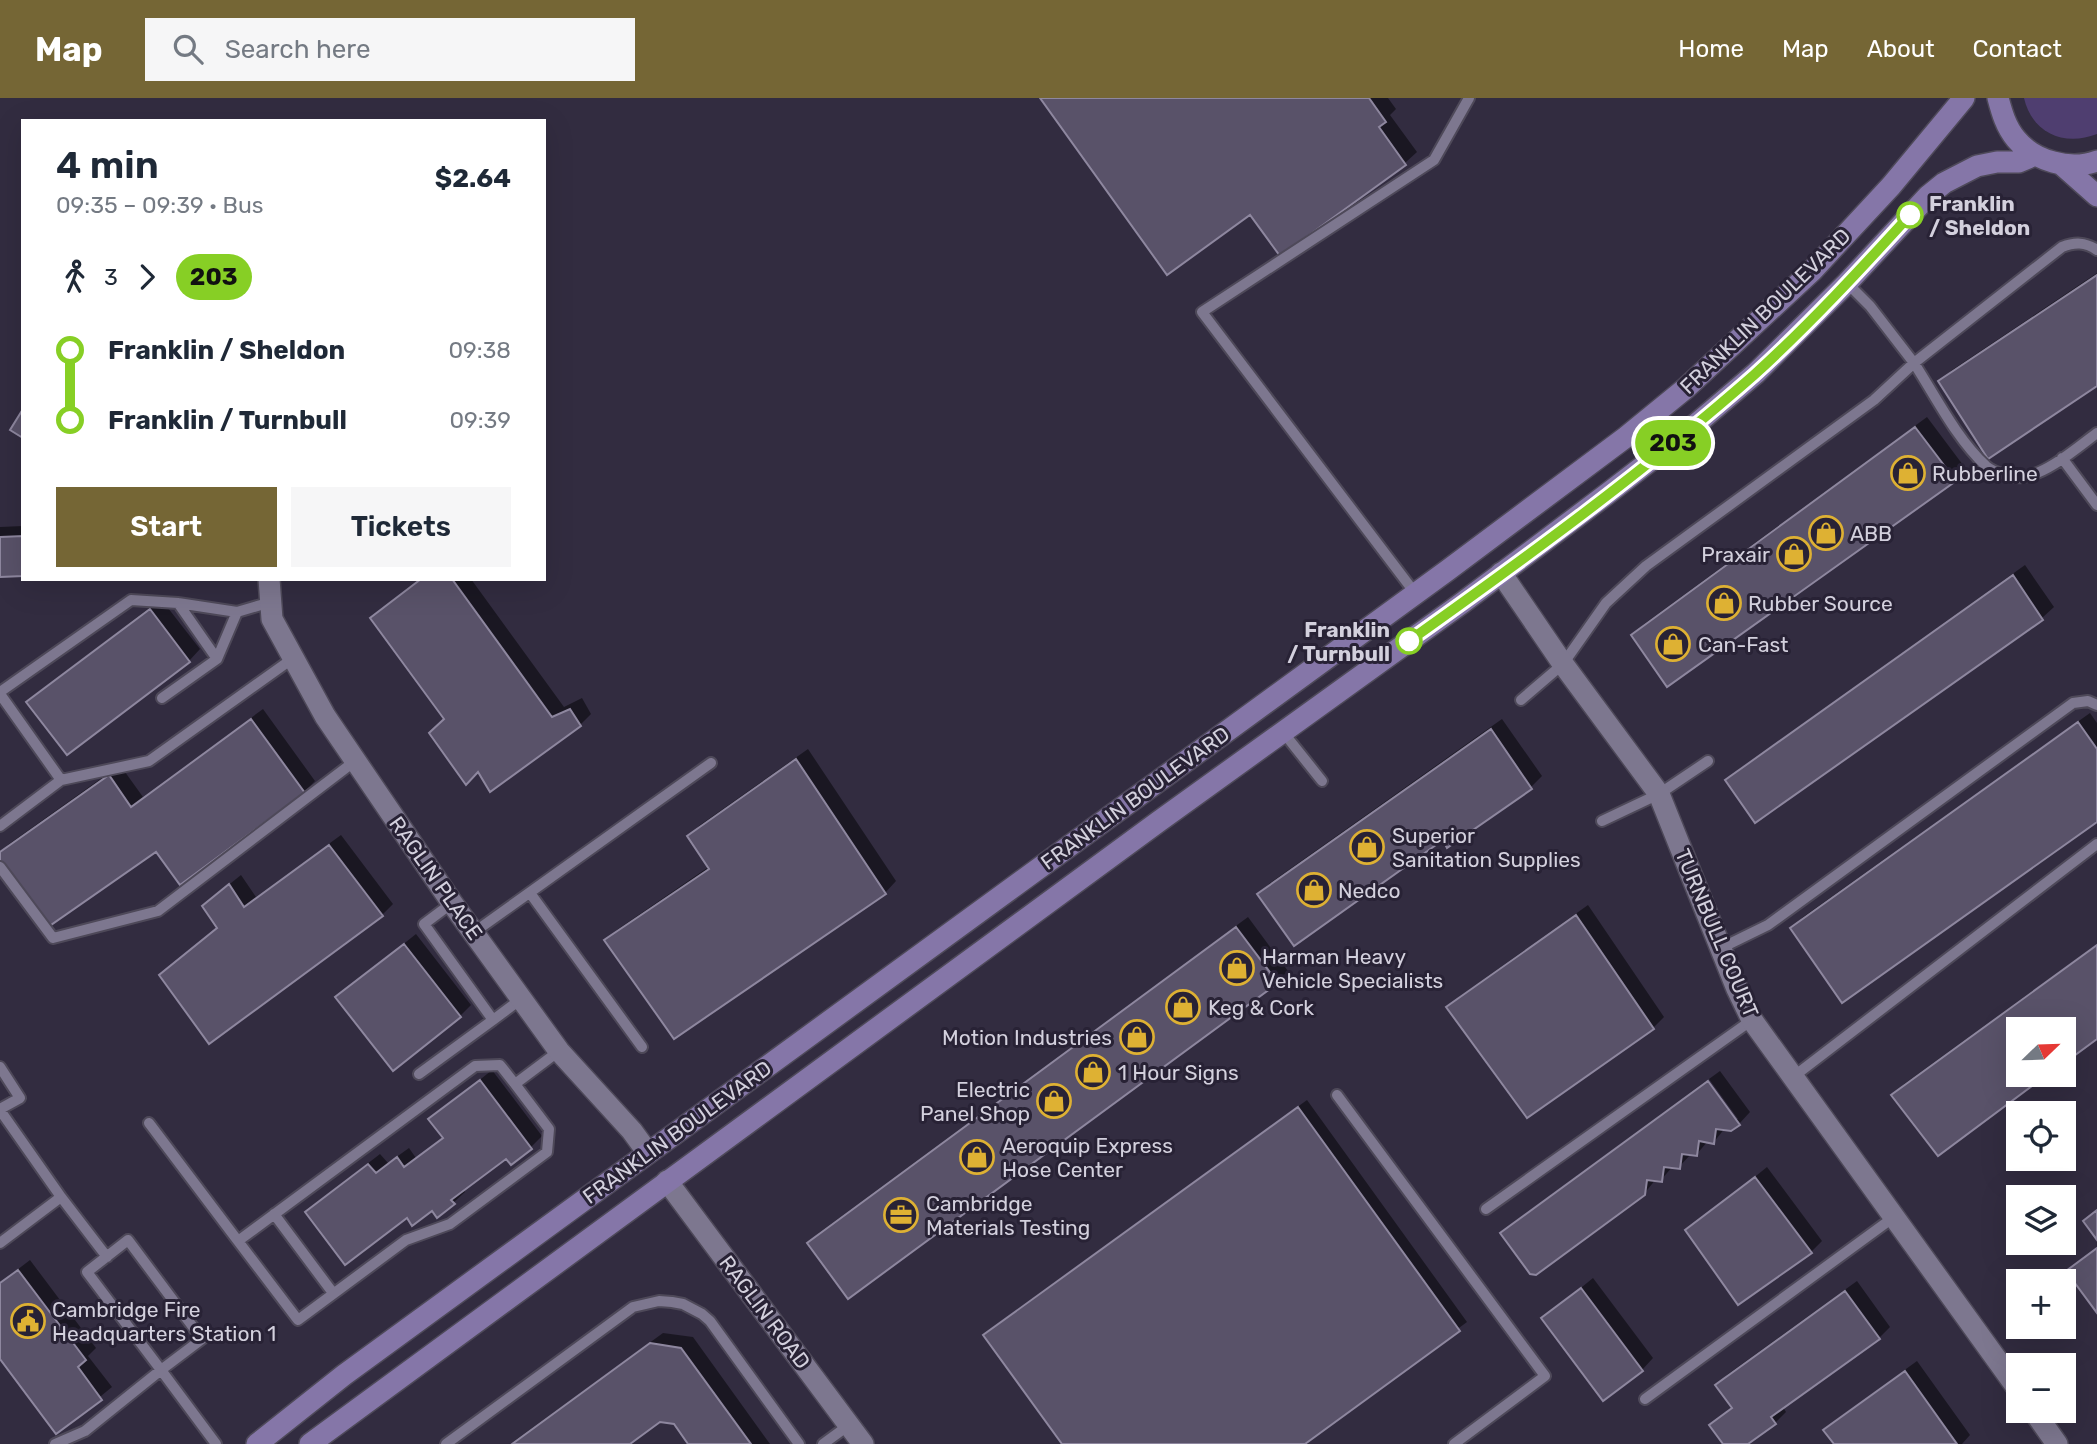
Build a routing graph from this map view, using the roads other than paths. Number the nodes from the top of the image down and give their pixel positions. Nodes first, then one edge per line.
1 (1469, 98) edge
2 (1964, 98) edge
3 (1998, 98) edge
4 (2035, 155) junction
5 (2097, 161) edge
6 (2063, 164) junction
7 (2097, 196) edge
8 (2097, 250) edge
9 (1847, 283) junction
10 (1914, 363) junction
11 (2097, 433) edge
12 (2062, 458) junction
13 (2097, 505) edge
14 (1501, 573) junction
15 (269, 581) edge
16 (1415, 593) junction
17 (271, 602) junction
18 (178, 603) junction
19 (237, 612) junction
20 (217, 659) junction
21 (292, 659) junction
22 (1563, 664) junction
23 (0, 693) edge
24 (162, 698) dead end
25 (1521, 700) dead end
26 (2097, 705) edge
27 (1283, 732) junction
28 (355, 761) junction
29 (1708, 761) dead end
30 (711, 763) dead end
31 (61, 780) junction
32 (1322, 781) dead end
33 (1659, 794) junction
34 (0, 810) edge
35 (1602, 821) dead end
36 (4, 823) edge
37 (2097, 844) edge
38 (0, 867) edge
39 (530, 892) junction
40 (452, 903) junction
41 (474, 933) junction
42 (1721, 948) junction
43 (521, 999) junction
44 (493, 1020) junction
45 (1752, 1020) junction
46 (642, 1047) dead end
47 (559, 1051) junction
48 (0, 1067) edge
49 (419, 1074) dead end
50 (1793, 1077) junction
51 (515, 1084) junction
52 (1337, 1095) dead end
53 (0, 1110) edge
54 (149, 1123) dead end
55 (648, 1153) junction
56 (667, 1181) junction
57 (61, 1197) junction
58 (1486, 1209) dead end
59 (274, 1214) junction
60 (1894, 1217) junction
61 (238, 1241) junction
62 (0, 1243) edge
63 (107, 1257) junction
64 (333, 1293) junction
65 (161, 1370) junction
66 (2006, 1372) edge
67 (1645, 1399) dead end
68 (2042, 1423) edge
69 (849, 1425) junction
70 (55, 1444) edge
71 (216, 1444) edge
72 (257, 1444) edge
73 (310, 1444) edge
74 (446, 1444) edge
75 (799, 1444) edge
76 (823, 1444) edge
77 (863, 1444) edge
78 (1454, 1444) edge
79 (2057, 1444) edge

1 - 16 lane
2 - 16 main road, FRANKLIN BOULEVARD
3 - 4 main road
4 - 6 main road
4 - 9 main road, FRANKLIN BOULEVARD
5 - 6 main road
6 - 7 main road
8 - 10 lane
9 - 10 lane
9 - 14 main road, FRANKLIN BOULEVARD
10 - 12 lane
10 - 22 lane
11 - 12 lane
12 - 13 lane
14 - 22 street, TURNBULL COURT
14 - 27 main road, FRANKLIN BOULEVARD
15 - 17 street, RAGLIN PLACE
16 - 55 main road, FRANKLIN BOULEVARD
17 - 19 lane
17 - 21 street, RAGLIN PLACE
18 - 19 lane
18 - 20 lane
18 - 23 lane
19 - 20 lane
20 - 24 lane
21 - 28 street, RAGLIN PLACE
21 - 31 lane
22 - 25 lane
22 - 33 street, TURNBULL COURT
23 - 31 lane
26 - 42 lane
27 - 32 lane
27 - 56 main road, FRANKLIN BOULEVARD
28 - 38 lane
28 - 40 street, RAGLIN PLACE
29 - 33 lane
30 - 39 lane
31 - 36 lane
33 - 35 lane
33 - 42 street, TURNBULL COURT
34 - 36 lane
37 - 50 lane
39 - 41 lane
39 - 46 lane
40 - 41 street, RAGLIN PLACE
40 - 44 lane
41 - 43 street, RAGLIN PLACE
42 - 45 street, TURNBULL COURT
43 - 44 lane
43 - 47 street, RAGLIN PLACE
44 - 49 lane
45 - 50 street, TURNBULL COURT
45 - 58 lane
47 - 51 lane
47 - 55 street, RAGLIN PLACE
48 - 53 lane
50 - 60 street, TURNBULL COURT
51 - 59 lane
51 - 64 lane
52 - 78 lane
53 - 57 lane
54 - 61 lane
55 - 72 main road, FRANKLIN BOULEVARD
56 - 69 street, RAGLIN ROAD
56 - 73 main road, FRANKLIN BOULEVARD
57 - 62 lane
57 - 63 lane
59 - 61 lane
59 - 64 lane
60 - 66 street, TURNBULL COURT
60 - 67 lane
61 - 64 lane
63 - 65 lane
63 - 65 lane
65 - 70 lane
65 - 71 lane
68 - 79 street
69 - 76 lane
69 - 77 street, RAGLIN ROAD
74 - 75 lane

